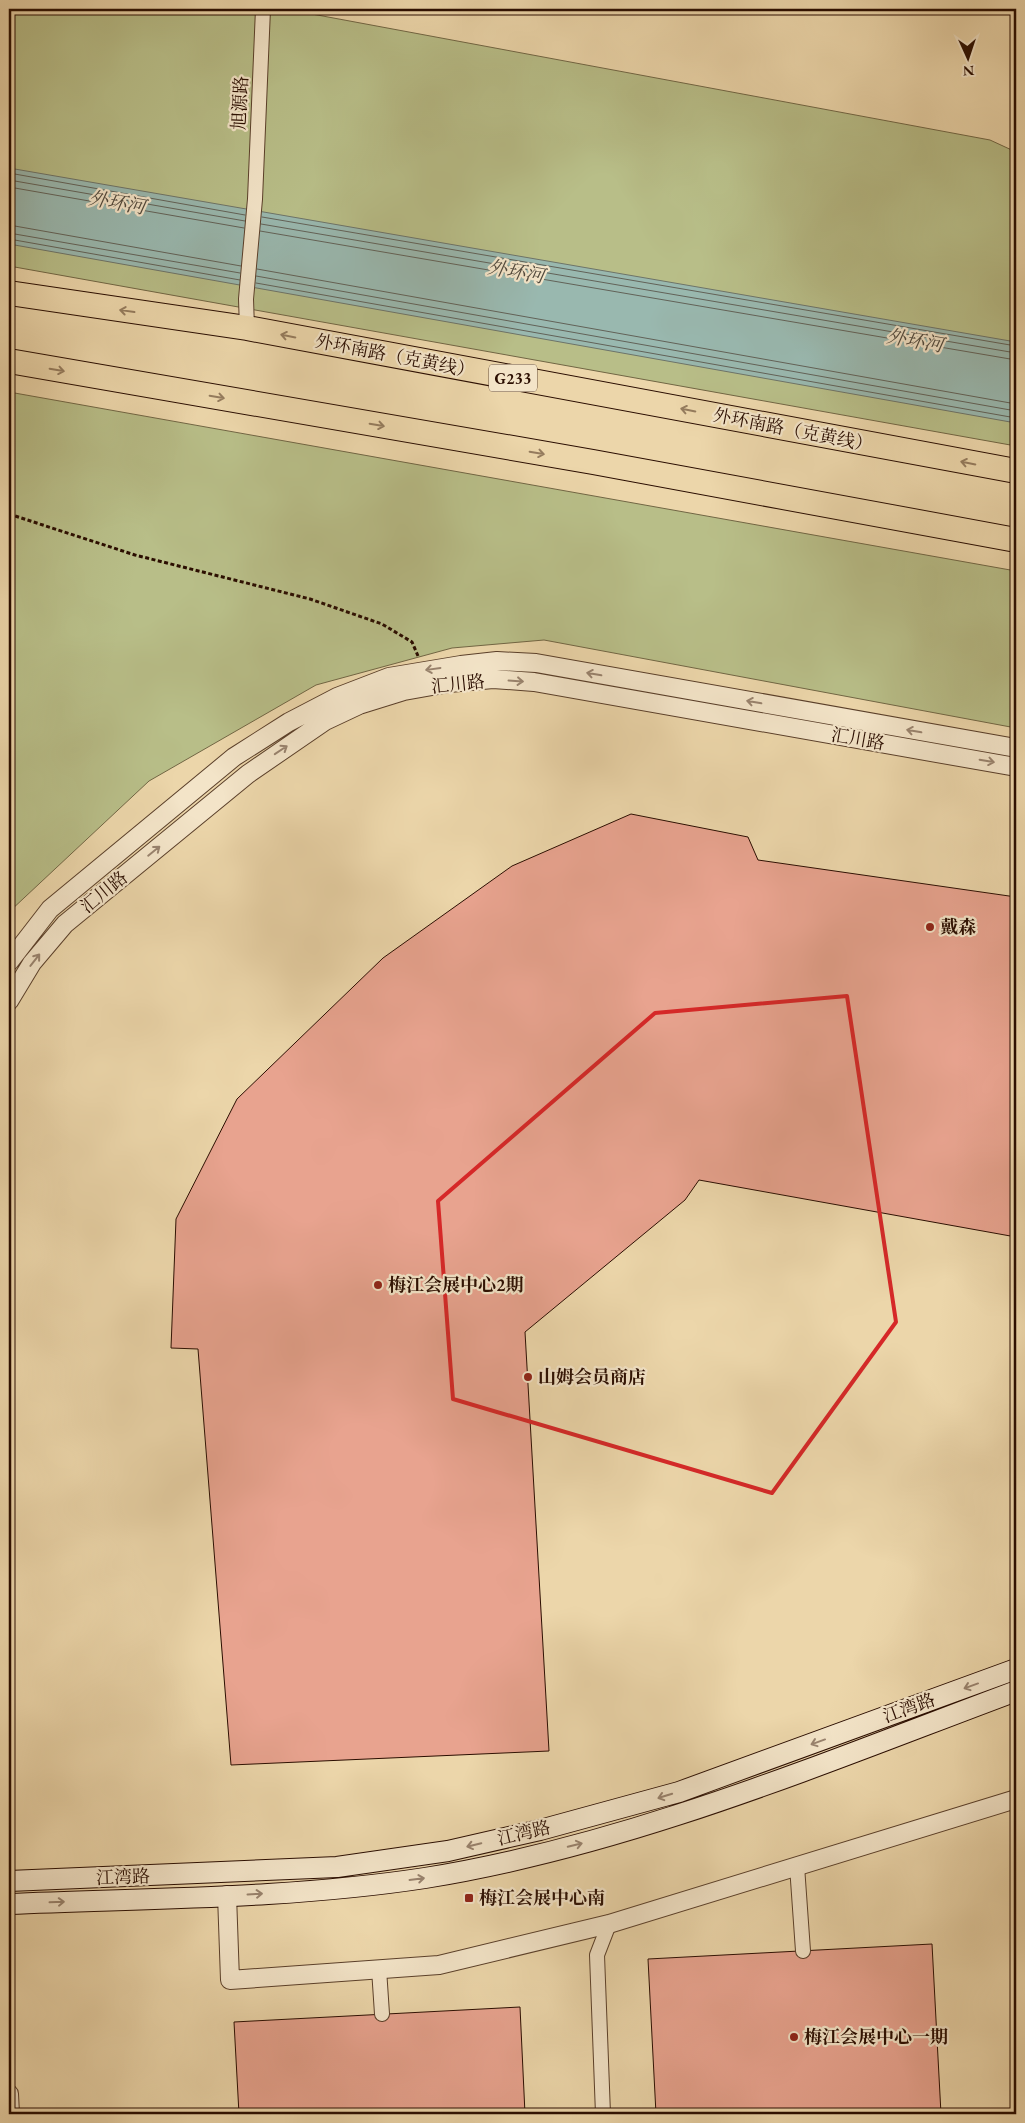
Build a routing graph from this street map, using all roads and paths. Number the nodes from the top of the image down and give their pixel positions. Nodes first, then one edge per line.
1 (262, 9) edge
2 (9, 293) edge
3 (247, 328) junction
4 (9, 361) edge
5 (1016, 472) edge
6 (9, 514) edge
7 (1016, 540) edge
8 (425, 670) junction
9 (1016, 748) edge
10 (1016, 767) edge
11 (9, 962) edge
12 (9, 1001) edge
13 (1016, 1669) edge
14 (1016, 1692) edge
15 (1016, 1799) edge
16 (797, 1866) junction
17 (9, 1882) edge
18 (227, 1895) junction
19 (9, 1904) edge
20 (609, 1924) junction
21 (803, 1951) dead end
22 (379, 1970) junction
23 (382, 2014) dead end
24 (9, 2094) edge
25 (10, 2114) edge
26 (603, 2114) edge

1 - 3 street, 旭源路
3 -> 2 highway, 外环南路（克黄线） / G233
5 -> 3 highway, 外环南路（克黄线） / G233
4 -> 7 highway
6 - 8 path
9 -> 8 street, 汇川路
8 - 11 street, 汇川路
12 -> 10 street, 汇川路
13 -> 17 main road, 江湾路
18 -> 14 main road, 江湾路
15 - 16 street
16 - 20 street
16 - 21 street
19 -> 18 main road, 江湾路
18 - 22 street
20 - 22 street
20 - 26 street
22 - 23 street
24 - 25 street

